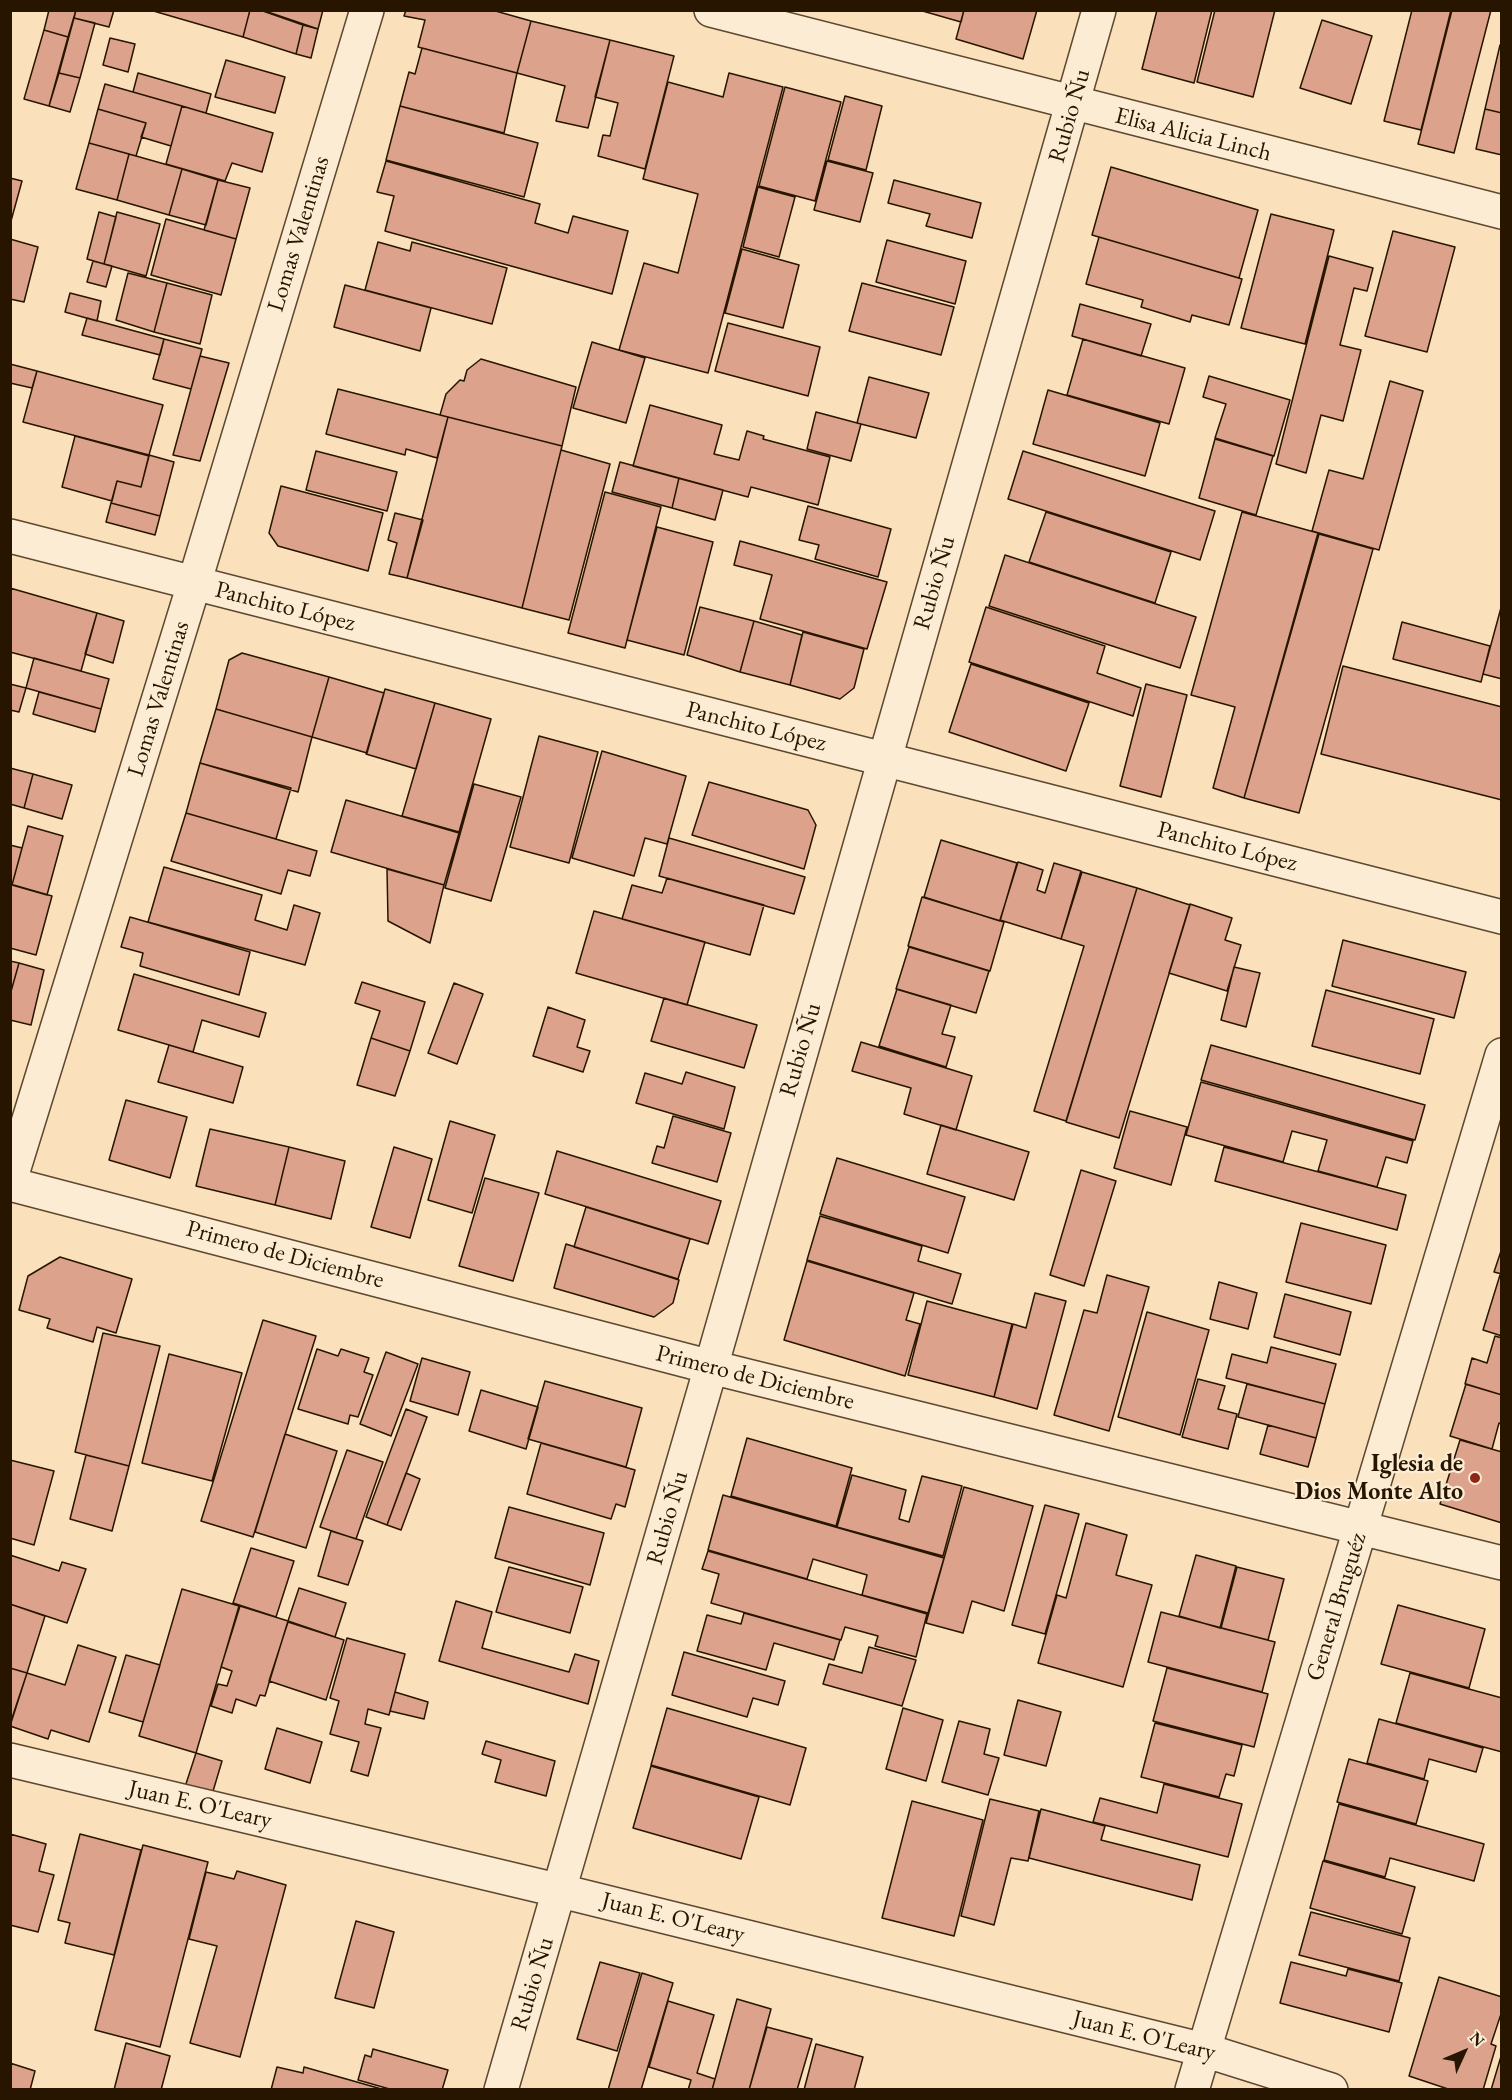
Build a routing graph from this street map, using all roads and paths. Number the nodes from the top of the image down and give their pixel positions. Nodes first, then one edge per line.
1 (367, 10) edge
2 (711, 10) edge
3 (1099, 10) edge
4 (1074, 104) junction
5 (1502, 212) edge
6 (10, 536) edge
7 (195, 584) junction
8 (884, 759) junction
9 (1502, 918) edge
10 (1502, 1055) edge
11 (10, 1182) edge
12 (711, 1367) junction
13 (1361, 1527) junction
14 (1502, 1563) edge
15 (10, 1760) edge
16 (561, 1890) junction
17 (1204, 2050) junction
18 (501, 2090) edge
19 (1192, 2090) edge
20 (1332, 2090) edge

1 - 7 street, Lomas Valentinas
2 - 4 street, Elisa Alicia Linch
3 - 4 street, Rubio Ñu
4 - 5 street, Elisa Alicia Linch
4 - 8 street, Rubio Ñu
6 - 7 street, Panchito López
7 - 8 street, Panchito López
7 - 11 street, Lomas Valentinas
8 - 9 street, Panchito López
8 - 12 street, Rubio Ñu
10 - 13 street, General Bruguéz
11 - 12 street, Primero de Diciembre
12 - 13 street, Primero de Diciembre
12 - 16 street, Rubio Ñu
13 - 14 street, Primero de Diciembre
13 - 17 street, General Bruguéz
15 - 16 street, Juan E. O'Leary
16 - 17 street, Juan E. O'Leary
16 - 18 street, Rubio Ñu
17 - 19 street, General Bruguéz
17 - 20 street, Juan E. O'Leary

